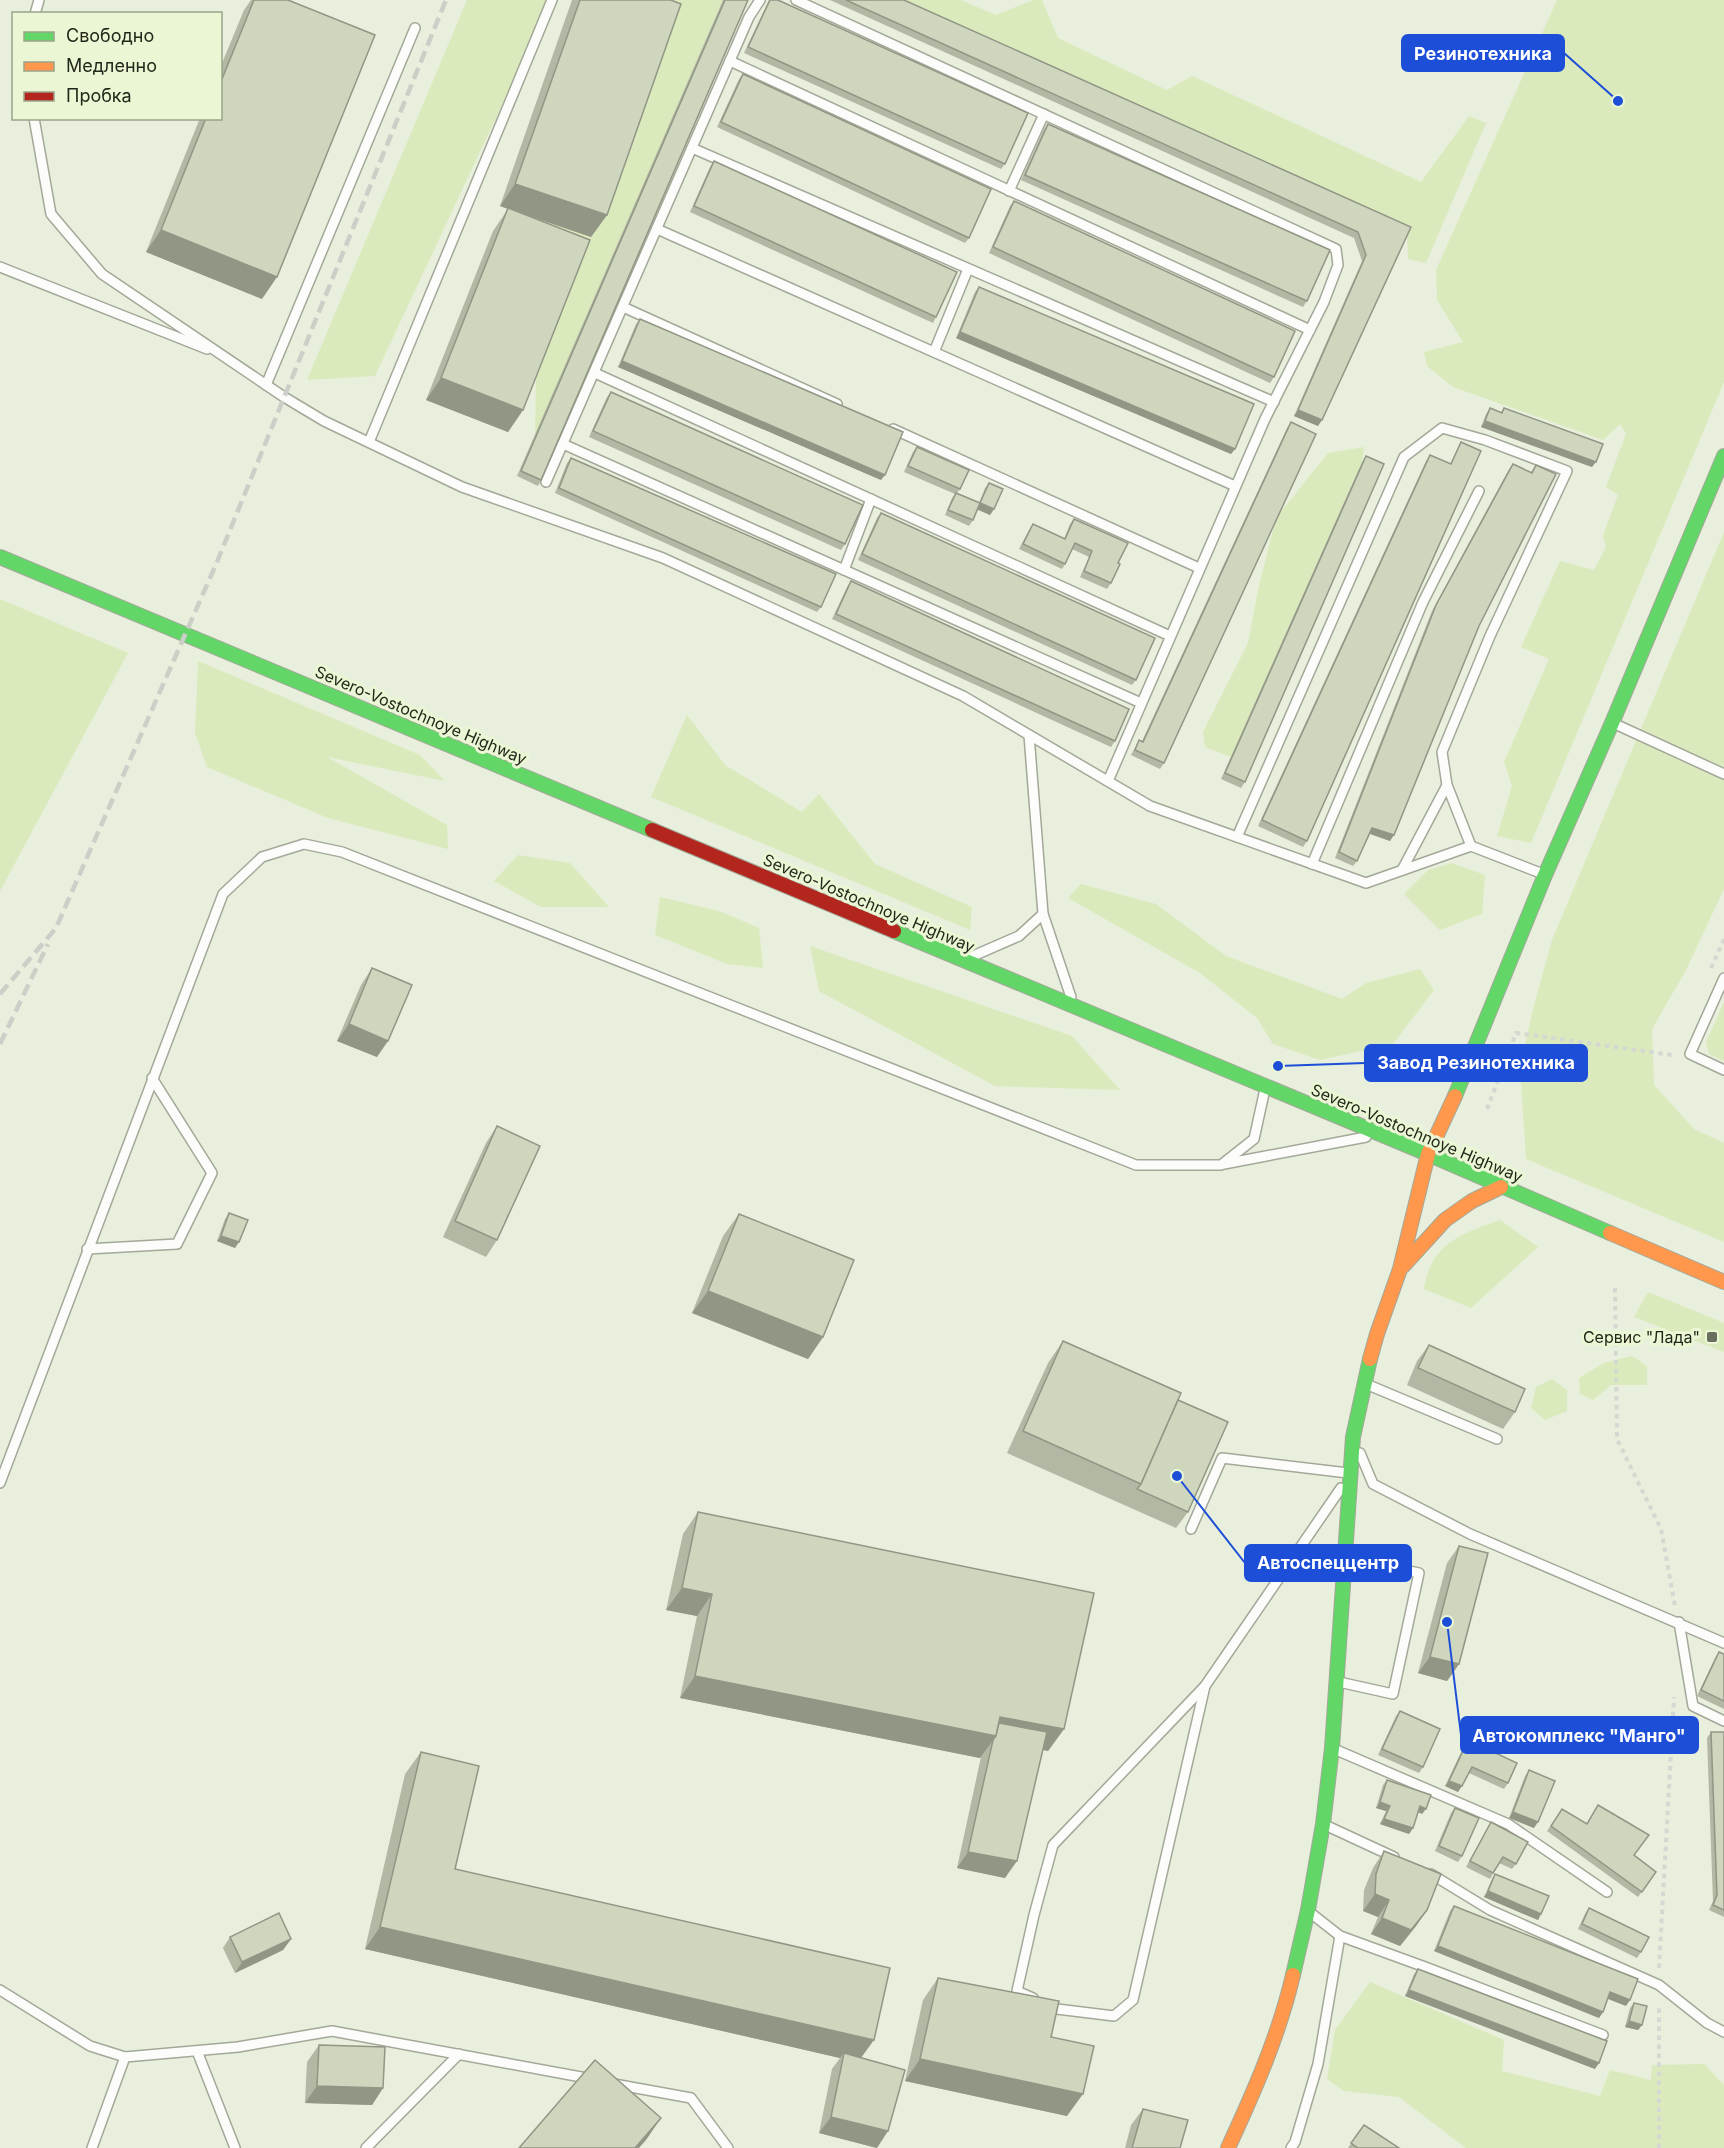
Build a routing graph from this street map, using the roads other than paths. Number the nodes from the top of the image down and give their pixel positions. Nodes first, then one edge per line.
1 (552, 0) edge
2 (760, 0) edge
3 (796, 0) edge
4 (415, 27) dead end
5 (730, 61) junction
6 (1044, 114) junction
7 (34, 120) edge
8 (692, 148) junction
9 (1009, 191) junction
10 (657, 229) junction
11 (0, 267) edge
12 (968, 269) junction
13 (623, 307) junction
14 (1310, 330) junction
15 (934, 352) junction
16 (224, 356) junction
17 (595, 373) junction
18 (266, 385) junction
19 (1274, 402) junction
20 (852, 410) edge
21 (884, 425) edge
22 (369, 442) junction
23 (563, 444) junction
24 (1724, 456) edge
25 (546, 482) dead end
26 (1235, 486) junction
27 (1479, 490) dead end
28 (871, 499) junction
29 (0, 557) edge
30 (1199, 568) junction
31 (844, 570) junction
32 (1170, 636) junction
33 (1141, 703) junction
34 (1612, 723) junction
35 (1029, 735) junction
36 (1724, 774) edge
37 (1108, 781) junction
38 (1447, 785) junction
39 (1237, 837) junction
40 (1471, 846) junction
41 (1312, 864) junction
42 (1402, 870) junction
43 (1545, 874) junction
44 (1043, 914) junction
45 (963, 960) junction
46 (1724, 978) edge
47 (1074, 1006) junction
48 (1724, 1070) edge
49 (152, 1078) junction
50 (1265, 1086) junction
51 (1380, 1135) junction
52 (1428, 1154) junction
53 (1221, 1165) junction
54 (1502, 1187) junction
55 (87, 1249) junction
56 (1400, 1269) junction
57 (1724, 1282) edge
58 (1364, 1383) junction
59 (1353, 1437) junction
60 (1497, 1439) dead end
61 (1351, 1474) junction
62 (0, 1483) edge
63 (1191, 1529) dead end
64 (1345, 1557) junction
65 (1678, 1622) junction
66 (1724, 1643) edge
67 (1336, 1681) junction
68 (1205, 1686) junction
69 (1724, 1721) edge
70 (1332, 1748) junction
71 (1323, 1824) junction
72 (1408, 1863) edge
73 (1418, 1868) edge
74 (1607, 1892) dead end
75 (1308, 1910) junction
76 (1340, 1936) junction
77 (0, 1990) edge
78 (1724, 2032) edge
79 (1603, 2035) dead end
80 (197, 2051) junction
81 (459, 2054) junction
82 (124, 2057) junction
83 (1293, 2145) edge
84 (92, 2148) edge
85 (235, 2148) edge
86 (366, 2148) edge
87 (728, 2148) edge
88 (1228, 2148) edge
89 (1305, 2148) edge

1 - 22 lane
2 - 5 lane
3 - 6 lane
4 - 18 lane
5 - 8 lane
5 - 9 lane
6 - 9 lane
6 - 14 lane
7 - 16 lane
8 - 10 lane
8 - 12 lane
9 - 14 lane
10 - 13 lane
10 - 15 lane
11 - 16 lane
12 - 15 lane
12 - 19 lane
13 - 17 lane
13 - 20 lane
14 - 19 lane
15 - 26 lane
16 - 18 lane
17 - 23 lane
17 - 28 lane
18 - 22 lane
19 - 26 lane
21 - 30 lane
22 - 35 lane
23 - 25 lane
23 - 31 lane
24 - 34 street
26 - 30 lane
27 - 41 lane
28 - 31 lane
28 - 32 lane
29 - 45 street, Severo-Vostochnoye Highway
30 - 32 lane
31 - 33 lane
32 - 33 lane
33 - 37 lane
34 - 36 lane
34 - 43 street
35 - 37 lane
35 - 44 lane
37 - 39 lane
38 - 39 lane
38 - 40 lane
38 - 42 lane
39 - 41 lane
40 - 42 lane
40 - 43 lane
41 - 42 lane
43 - 52 street
44 - 45 lane
44 - 47 lane
45 - 47 street, Severo-Vostochnoye Highway
46 - 48 lane
47 - 50 street, Severo-Vostochnoye Highway
49 - 53 lane
49 - 55 lane
49 - 55 lane
50 - 51 street, Severo-Vostochnoye Highway
50 - 53 lane
51 - 52 street, Severo-Vostochnoye Highway
51 - 53 lane
52 - 54 street, Severo-Vostochnoye Highway
52 - 56 street
54 - 56 street
54 - 57 street, Severo-Vostochnoye Highway
55 - 62 lane
56 - 58 street
58 - 59 street
58 - 60 lane
59 - 61 street
59 - 65 lane
61 - 63 lane
61 - 64 street
61 - 68 lane
64 - 67 street
64 - 67 lane
65 - 66 lane
65 - 69 lane
67 - 70 street
68 - 68 lane
70 - 71 street
70 - 74 lane
71 - 72 lane
71 - 75 street
73 - 78 lane
75 - 76 lane
75 - 88 street
76 - 79 lane
76 - 83 lane
77 - 82 lane
80 - 81 lane
80 - 82 lane
80 - 85 lane
81 - 86 lane
81 - 87 lane
82 - 84 lane
83 - 89 lane

